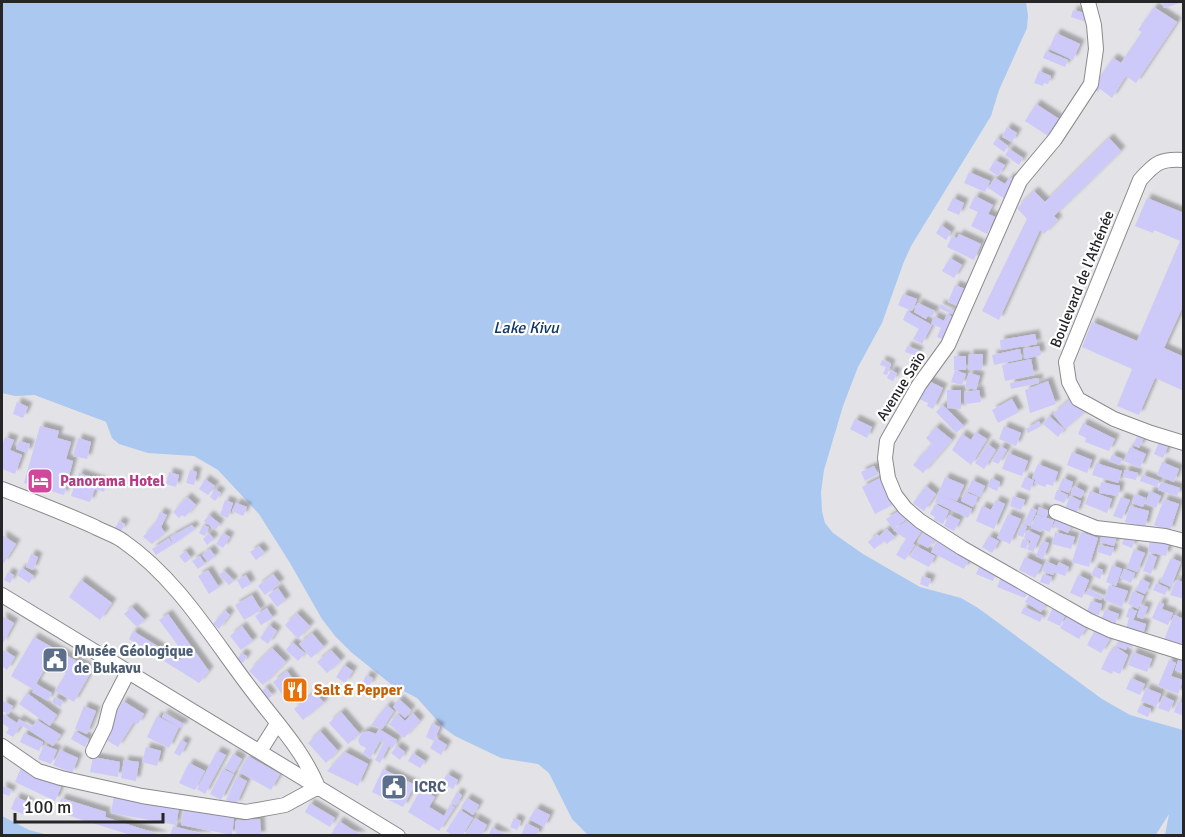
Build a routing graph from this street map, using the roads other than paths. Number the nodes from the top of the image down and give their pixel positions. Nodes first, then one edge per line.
1 (1088, 2) edge
2 (1184, 160) edge
3 (1184, 443) edge
4 (2, 489) edge
5 (1056, 512) dead end
6 (1184, 541) edge
7 (2, 595) edge
8 (1184, 653) edge
9 (128, 672) junction
10 (277, 724) junction
11 (2, 746) edge
12 (260, 751) junction
13 (93, 752) dead end
14 (318, 787) junction
15 (398, 836) edge

1 - 8 street, Avenue Saïo
2 - 3 street, Boulevard de l'Athénée
4 - 10 street
5 - 6 street
7 - 9 street
9 - 12 street
9 - 13 street
10 - 12 street
10 - 14 street
11 - 14 street
12 - 14 street
14 - 15 street

